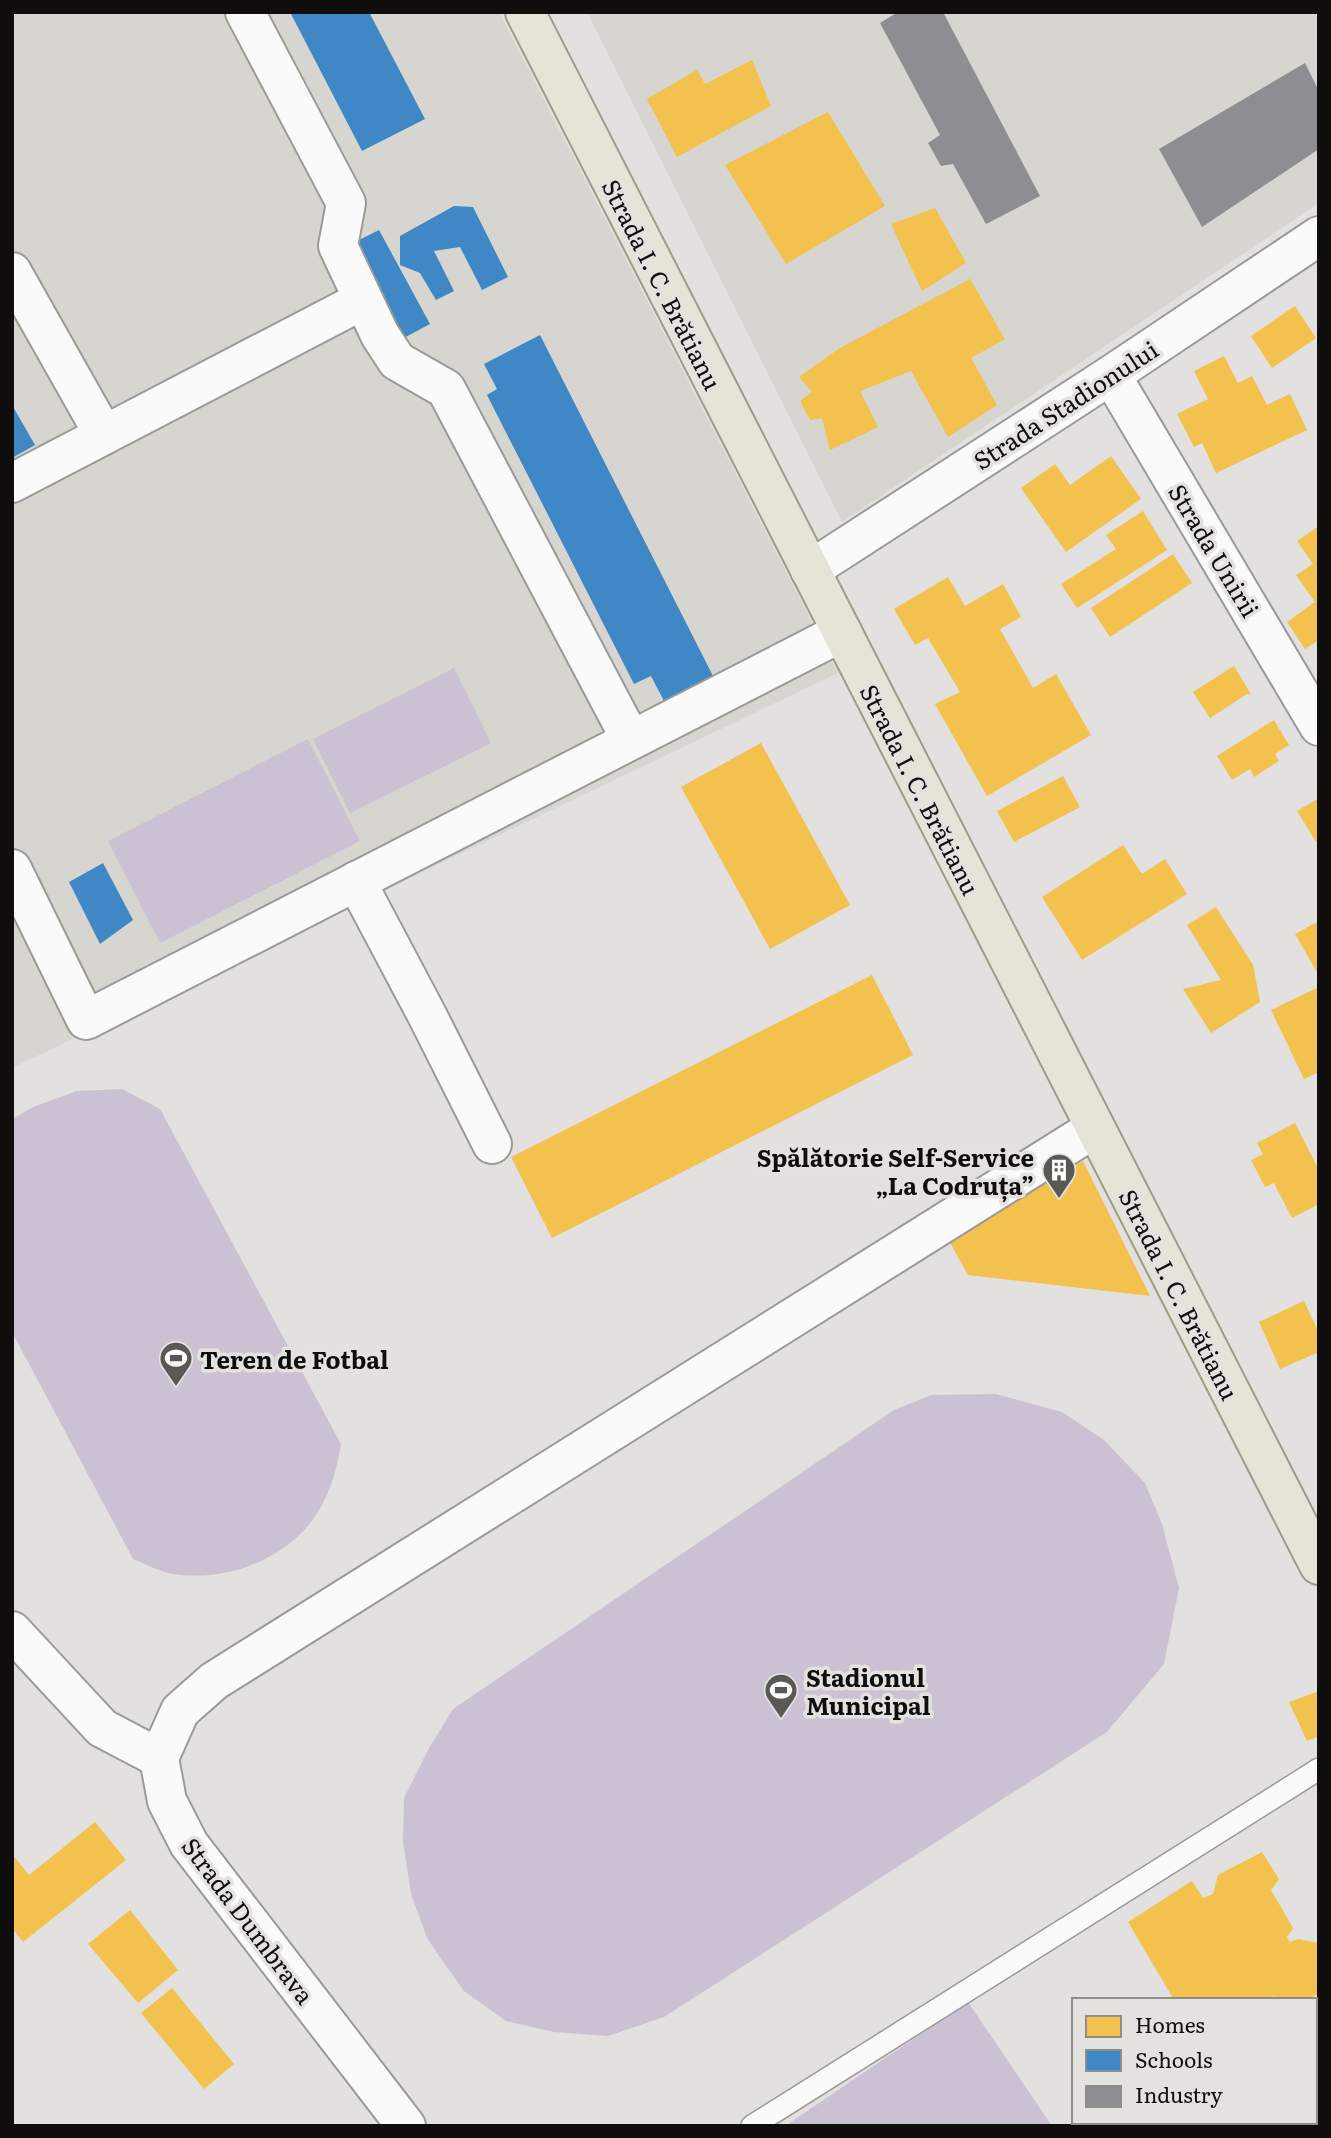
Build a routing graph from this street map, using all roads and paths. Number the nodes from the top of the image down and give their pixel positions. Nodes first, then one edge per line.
1 (245, 12) edge
2 (525, 12) edge
3 (1319, 236) edge
4 (12, 272) edge
5 (363, 300) junction
6 (1111, 375) junction
7 (104, 435) junction
8 (12, 484) edge
9 (810, 570) junction
10 (842, 632) junction
11 (1319, 726) edge
12 (631, 740) junction
13 (12, 869) edge
14 (356, 881) junction
15 (1095, 1128) junction
16 (492, 1144) dead end
17 (1319, 1565) edge
18 (12, 1631) edge
19 (159, 1758) junction
20 (1319, 1769) edge
21 (405, 2126) edge
22 (752, 2126) edge

1 - 5 street
2 - 9 main road, Strada I. C. Brătianu
3 - 6 street, Strada Stadionului
4 - 7 street
5 - 7 street
5 - 12 street
6 - 9 street, Strada Stadionului
6 - 11 street, Strada Unirii
7 - 8 street
9 - 10 main road, Strada I. C. Brătianu
10 - 12 street
10 - 15 main road, Strada I. C. Brătianu
12 - 14 street
13 - 14 street
14 - 16 street
15 - 17 main road, Strada I. C. Brătianu
15 - 19 street
18 - 19 street
19 - 21 street, Strada Dumbrava
20 - 22 lane

